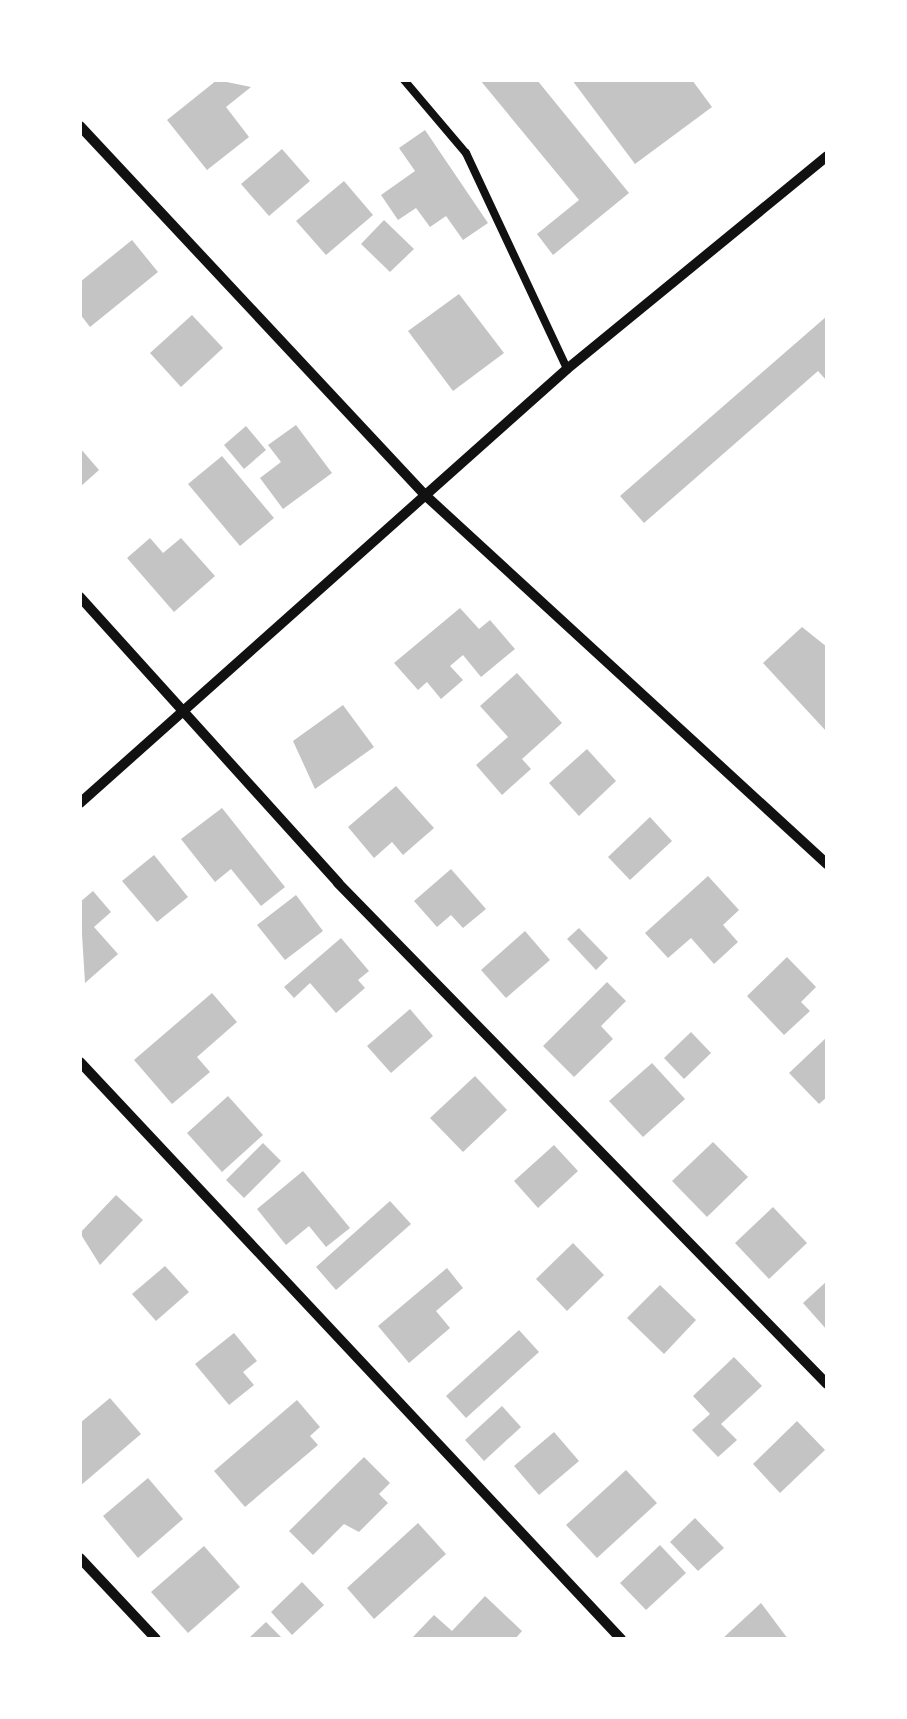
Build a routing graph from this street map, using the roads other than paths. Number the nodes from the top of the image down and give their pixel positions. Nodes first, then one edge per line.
1 (404, 80) edge
2 (80, 126) edge
3 (827, 156) edge
4 (567, 369) junction
5 (425, 494) junction
6 (80, 598) edge
7 (185, 707) junction
8 (80, 803) edge
9 (827, 864) edge
10 (80, 1062) edge
11 (827, 1384) edge
12 (80, 1558) edge
13 (156, 1639) edge
14 (620, 1639) edge

1 - 4 lane
2 - 5 street
3 - 4 street
4 - 5 street
5 - 7 street
5 - 9 street
6 - 7 street
7 - 8 street
7 - 11 street
10 - 14 street
12 - 13 street

